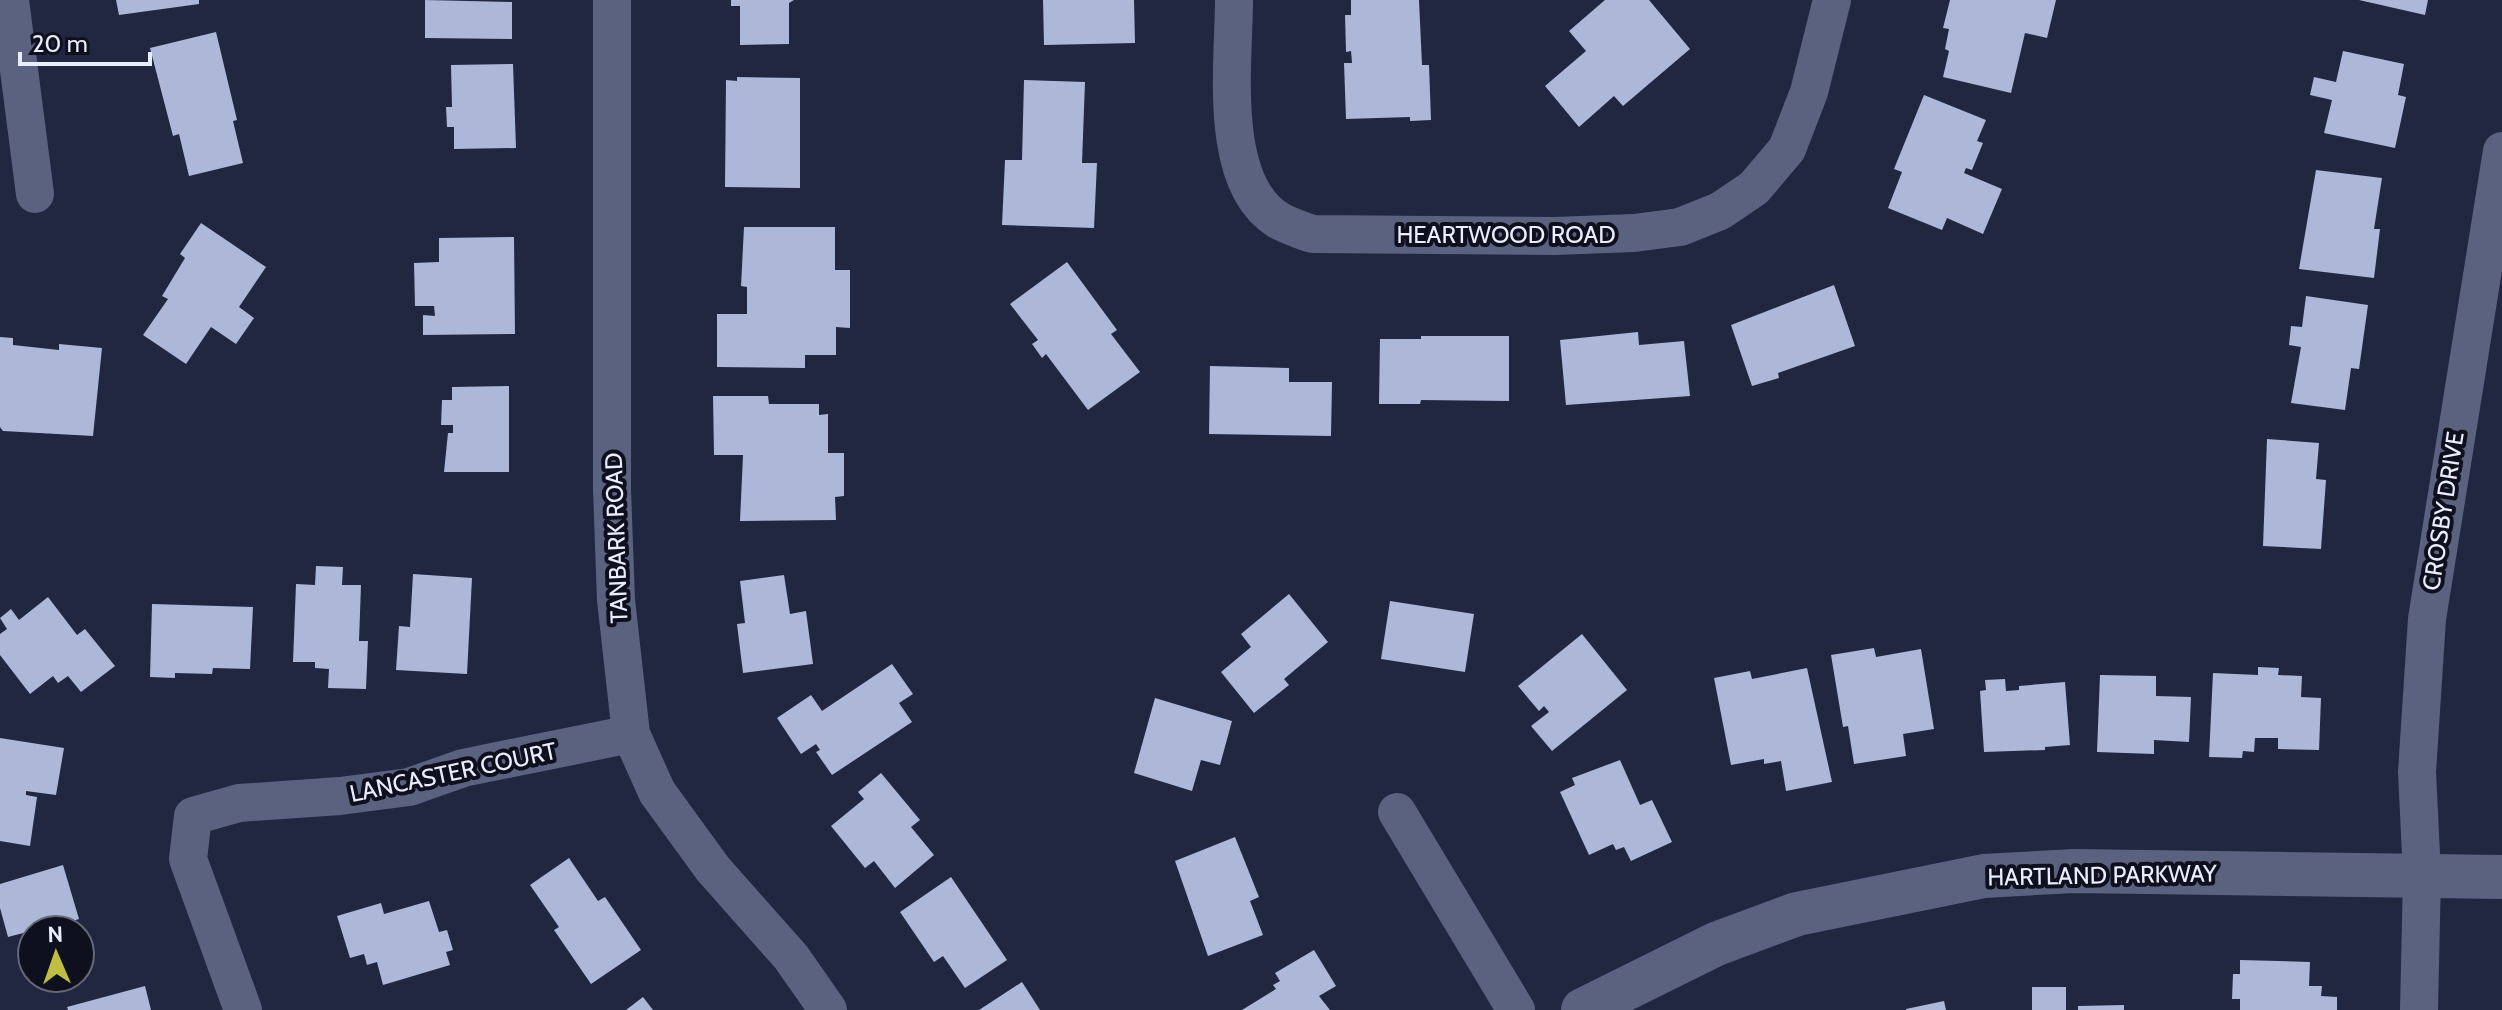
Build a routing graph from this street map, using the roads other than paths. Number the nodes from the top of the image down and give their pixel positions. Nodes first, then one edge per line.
1 (10, 0) edge
2 (612, 0) edge
3 (1234, 0) edge
4 (1832, 0) edge
5 (2502, 151) edge
6 (35, 194) dead end
7 (631, 734) junction
8 (1397, 812) dead end
9 (2422, 875) junction
10 (2502, 877) edge
11 (243, 1010) edge
12 (828, 1010) edge
13 (1516, 1010) edge
14 (1583, 1010) edge
15 (2419, 1010) edge

1 - 6 street
2 - 7 street, TANBARK ROAD
3 - 4 street, HEARTWOOD ROAD
5 - 9 street, CROSBY DRIVE
7 - 11 street, LANCASTER COURT
7 - 12 street, TANBARK ROAD
8 - 13 street
9 - 10 street, HARTLAND PARKWAY
9 - 14 street, HARTLAND PARKWAY
9 - 15 street, CROSBY DRIVE

